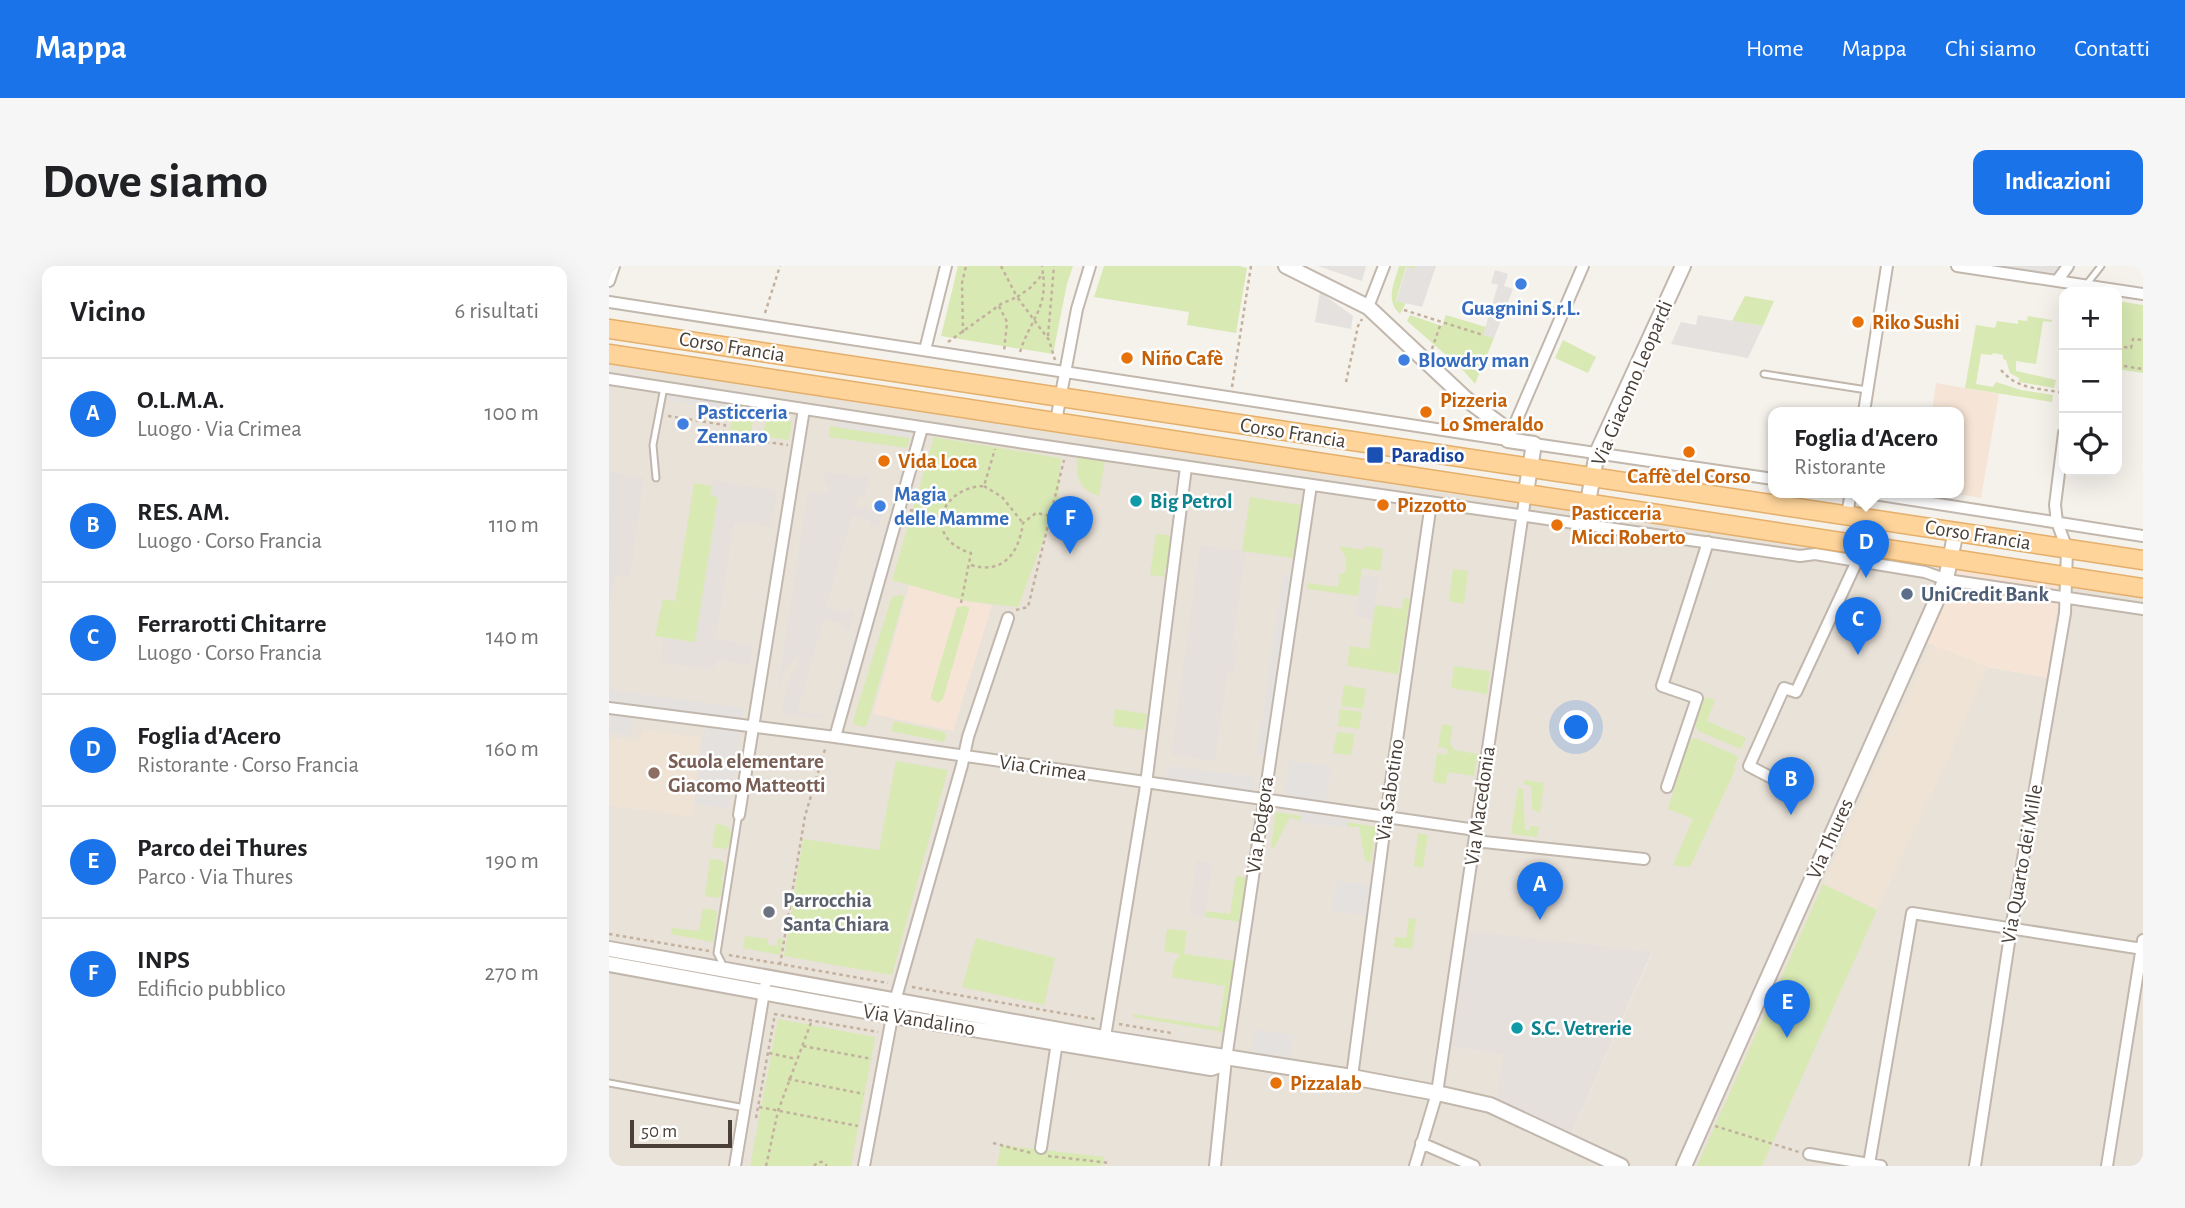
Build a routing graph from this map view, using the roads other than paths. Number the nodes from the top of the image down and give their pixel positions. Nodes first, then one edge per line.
1 (614, 266) edge
2 (946, 266) edge
3 (1090, 266) edge
4 (1286, 266) edge
5 (1384, 266) edge
6 (1583, 266) edge
7 (1683, 266) edge
8 (1887, 266) edge
9 (1957, 266) edge
10 (2069, 266) edge
11 (2101, 266) edge
12 (609, 281) edge
13 (2057, 281) junction
14 (2079, 287) edge
15 (2087, 287) edge
16 (2122, 292) edge
17 (2143, 294) edge
18 (609, 302) edge
19 (1368, 307) junction
20 (609, 329) edge
21 (925, 350) junction
22 (609, 354) edge
23 (1059, 371) junction
24 (1765, 374) dead end
25 (609, 379) edge
26 (664, 387) junction
27 (1867, 390) junction
28 (1059, 397) junction
29 (1865, 407) edge
30 (804, 409) junction
31 (1056, 421) junction
32 (922, 428) junction
33 (1509, 440) junction
34 (1534, 444) junction
35 (1597, 453) junction
36 (1186, 467) junction
37 (1530, 469) junction
38 (2059, 473) edge
39 (656, 478) dead end
40 (1592, 478) junction
41 (1768, 478) edge
42 (1311, 485) junction
43 (1525, 492) junction
44 (1850, 498) edge
45 (1901, 498) edge
46 (1588, 502) junction
47 (1431, 503) junction
48 (1960, 507) junction
49 (1847, 515) junction
50 (1521, 516) junction
51 (2057, 522) junction
52 (1584, 525) junction
53 (1956, 531) junction
54 (2143, 536) edge
55 (1708, 542) junction
56 (1951, 557) junction
57 (2143, 560) edge
58 (1857, 561) junction
59 (2067, 562) junction
60 (1946, 579) junction
61 (2143, 588) edge
62 (2066, 598) junction
63 (2143, 609) edge
64 (1008, 618) dead end
65 (609, 708) edge
66 (753, 726) junction
67 (832, 736) junction
68 (963, 756) junction
69 (1774, 779) dead end
70 (1146, 782) junction
71 (1667, 787) dead end
72 (1264, 800) junction
73 (739, 817) joint
74 (1386, 817) junction
75 (1475, 835) junction
76 (1644, 859) dead end
77 (2011, 929) junction
78 (2143, 946) edge
79 (609, 949) edge
80 (609, 964) edge
81 (726, 969) junction
82 (772, 977) junction
83 (764, 993) junction
84 (895, 1001) junction
85 (893, 1016) junction
86 (1056, 1042) junction
87 (1103, 1044) junction
88 (1226, 1059) junction
89 (1352, 1077) junction
90 (609, 1083) edge
91 (1437, 1093) junction
92 (745, 1108) junction
93 (1421, 1143) junction
94 (1041, 1148) dead end
95 (1809, 1154) road end
96 (1869, 1164) junction
97 (735, 1166) edge
98 (865, 1166) edge
99 (1215, 1166) edge
100 (1415, 1166) edge
101 (1473, 1166) edge
102 (1621, 1166) edge
103 (1684, 1166) edge
104 (1881, 1166) edge
105 (1975, 1166) edge
106 (2107, 1166) edge

1 - 12 street
2 - 21 street
3 - 23 street
4 - 19 street
5 - 19 street
6 - 33 street
7 - 35 street, Via Giacomo Leopardi
8 - 27 street
9 - 13 street
10 - 13 street
11 - 15 lane
13 - 14 street
16 - 17 street
18 - 21 street, Corso Francia
19 - 33 street
20 - 28 main road, Corso Francia
21 - 23 street, Corso Francia
22 - 31 main road, Corso Francia
23 - 28 street
23 - 33 street, Corso Francia
24 - 27 lane
25 - 26 street
26 - 30 street
26 - 39 lane
27 - 29 street
28 - 31 street
28 - 37 main road, Corso Francia
30 - 32 street
30 - 66 street
31 - 43 main road, Corso Francia
32 - 36 street
32 - 67 street
33 - 34 street, Corso Francia
34 - 35 street, Corso Francia
34 - 37 street, Via Macedonia
35 - 40 street, Via Giacomo Leopardi
35 - 41 street, Corso Francia
36 - 42 street
36 - 70 street
37 - 40 main road, Corso Francia
37 - 43 street, Via Macedonia
38 - 51 street
40 - 46 street, Via Giacomo Leopardi
40 - 49 main road, Corso Francia
42 - 47 street
42 - 72 street, Via Podgora
43 - 46 main road, Corso Francia
43 - 50 street, Via Macedonia
44 - 49 street
45 - 48 street, Corso Francia
46 - 52 street
46 - 56 main road, Corso Francia
47 - 50 street
47 - 74 street, Via Sabotino
48 - 51 street, Corso Francia
48 - 53 street, Via Thures
49 - 53 main road, Corso Francia
50 - 52 street
50 - 75 street, Via Macedonia
51 - 54 street, Corso Francia
51 - 59 street
52 - 55 street
53 - 56 street, Via Thures
53 - 59 main road, Corso Francia
55 - 58 street
55 - 71 street
56 - 59 main road, Corso Francia
56 - 60 street, Via Thures
57 - 59 main road, Corso Francia
58 - 60 street
58 - 69 street
59 - 61 main road, Corso Francia
59 - 62 street, Via Quarto dei Mille
60 - 62 street
60 - 103 street, Via Thures
62 - 63 street
62 - 77 street, Via Quarto dei Mille
64 - 68 street
65 - 66 street, Via Crimea
66 - 67 street, Via Crimea
66 - 73 street
67 - 68 street, Via Crimea
68 - 70 street, Via Crimea
68 - 84 street
70 - 72 street, Via Crimea
70 - 87 street
72 - 74 street, Via Crimea
72 - 88 street, Via Podgora
73 - 81 lane
74 - 75 street, Via Crimea
74 - 89 street, Via Sabotino
75 - 76 street, Via Crimea
75 - 91 street, Via Macedonia
77 - 78 street
77 - 96 street
77 - 105 street, Via Quarto dei Mille
78 - 106 street
79 - 81 street, Via Vandalino
80 - 83 street, Via Vandalino
81 - 82 street, Via Vandalino
82 - 83 street
82 - 84 street, Via Vandalino
83 - 85 street, Via Vandalino
83 - 92 street
84 - 85 street
84 - 87 street, Via Vandalino
85 - 86 street, Via Vandalino
85 - 98 street
86 - 87 street, Via Vandalino
86 - 94 street
87 - 88 street, Via Vandalino
88 - 89 street, Via Vandalino
88 - 99 street, Via Podgora
89 - 91 street, Via Vandalino
90 - 92 lane
91 - 93 street, Via Macedonia
91 - 102 street, Via Vandalino
92 - 97 street
93 - 100 street, Via Macedonia
93 - 101 street
95 - 96 street
96 - 104 street

